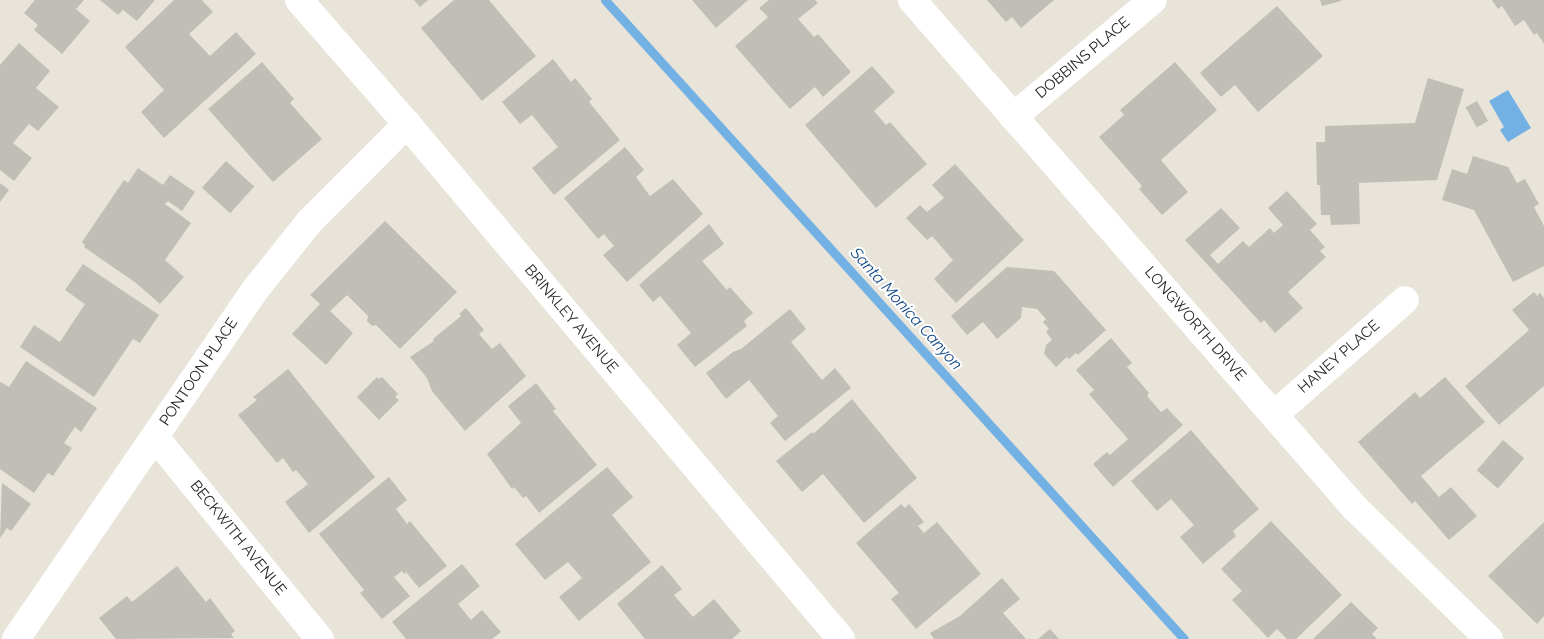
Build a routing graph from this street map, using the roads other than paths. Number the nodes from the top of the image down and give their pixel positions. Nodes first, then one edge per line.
1 (299, 0) edge
2 (912, 0) edge
3 (1153, 0) edge
4 (1013, 117) junction
5 (407, 124) junction
6 (1404, 300) dead end
7 (1274, 414) junction
8 (155, 437) junction
9 (16, 639) edge
10 (320, 639) edge
11 (841, 639) edge
12 (1489, 639) edge

1 - 5 street, BRINKLEY AVENUE
2 - 4 street, LONGWORTH DRIVE
3 - 4 street, DOBBINS PLACE
4 - 7 street, LONGWORTH DRIVE
5 - 8 street, PONTOON PLACE
5 - 11 street, BRINKLEY AVENUE
6 - 7 street, HANEY PLACE
7 - 12 street, LONGWORTH DRIVE
8 - 9 street, PONTOON PLACE
8 - 10 street, BECKWITH AVENUE

